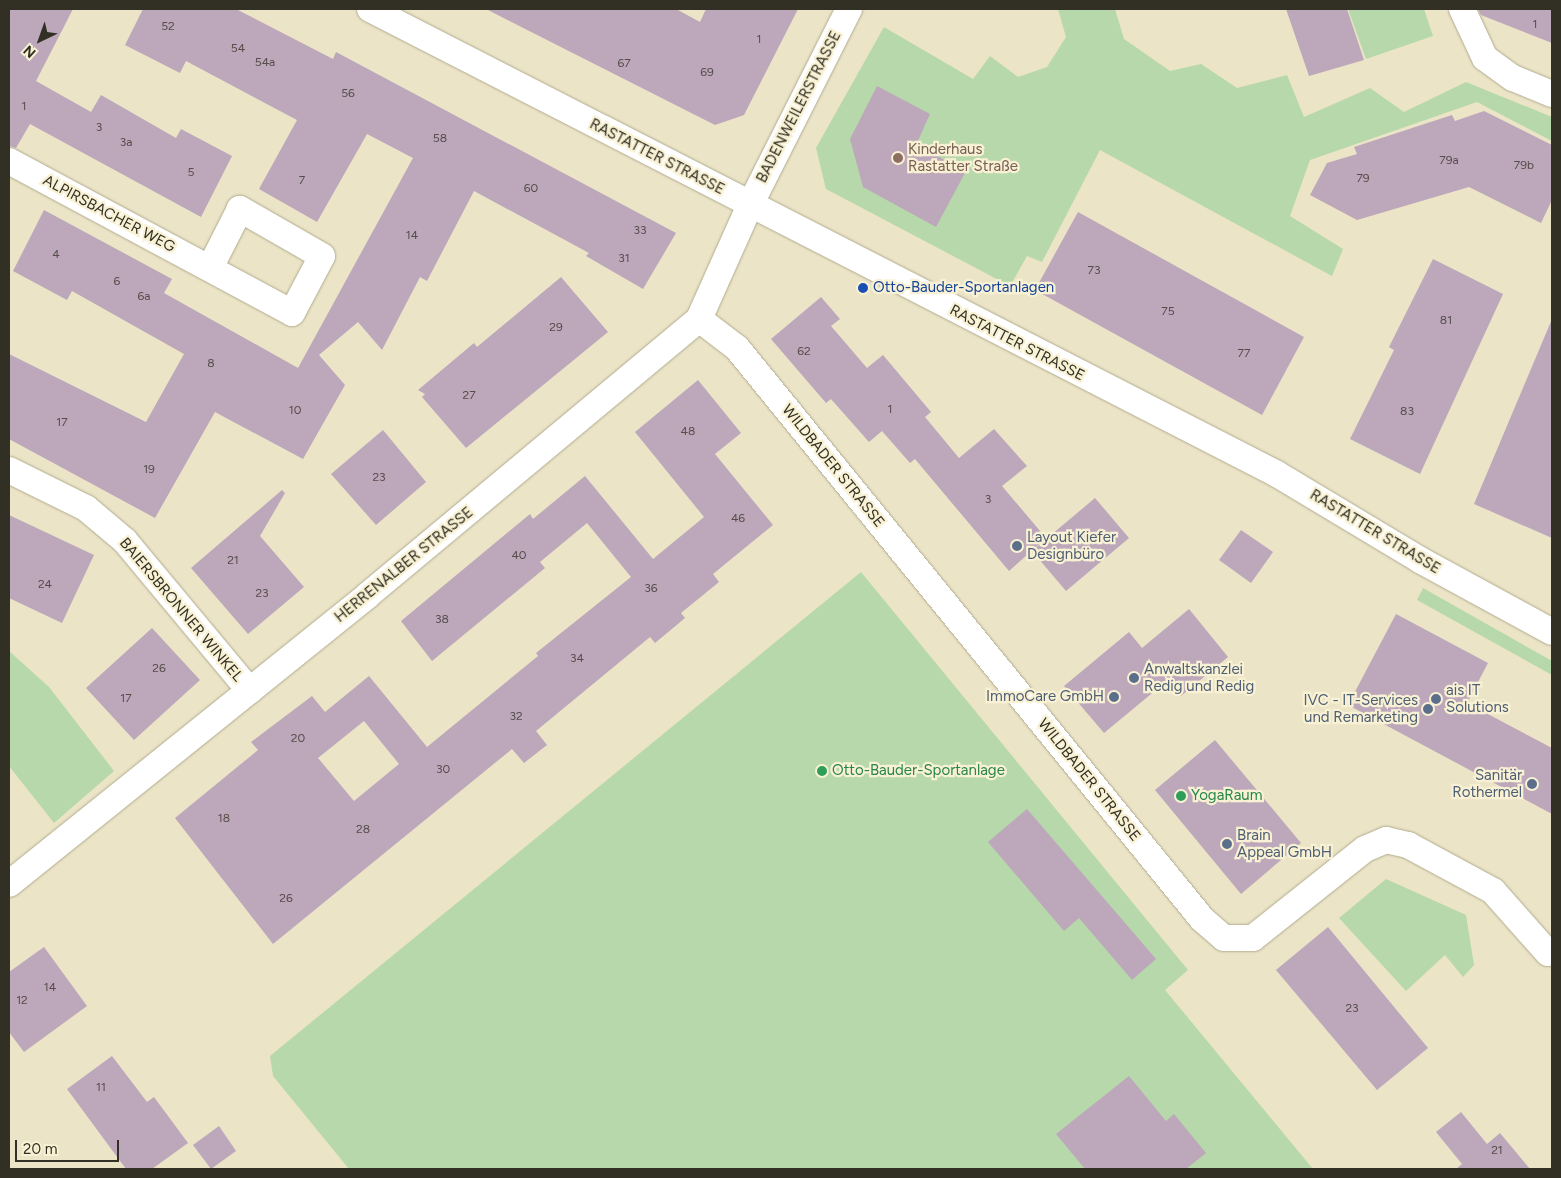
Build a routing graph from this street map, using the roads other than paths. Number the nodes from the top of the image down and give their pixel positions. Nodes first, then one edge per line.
1 (370, 9) edge
2 (849, 9) edge
3 (1462, 9) edge
4 (1552, 94) edge
5 (9, 160) edge
6 (750, 205) junction
7 (210, 268) dead end
8 (699, 319) junction
9 (9, 470) edge
10 (1552, 632) edge
11 (250, 690) junction
12 (9, 884) edge
13 (1548, 953) dead end

1 - 6 street, RASTATTER STRASSE
2 - 6 street, BADENWEILERSTRASSE
3 - 4 street
5 - 7 street, ALPIRSBACHER WEG
6 - 8 street, HERRENALBER STRASSE
6 - 10 street, RASTATTER STRASSE
8 - 11 street, HERRENALBER STRASSE
8 - 13 street, WILDBADER STRASSE
9 - 11 street, BAIERSBRONNER WINKEL
11 - 12 street, HERRENALBER STRASSE

